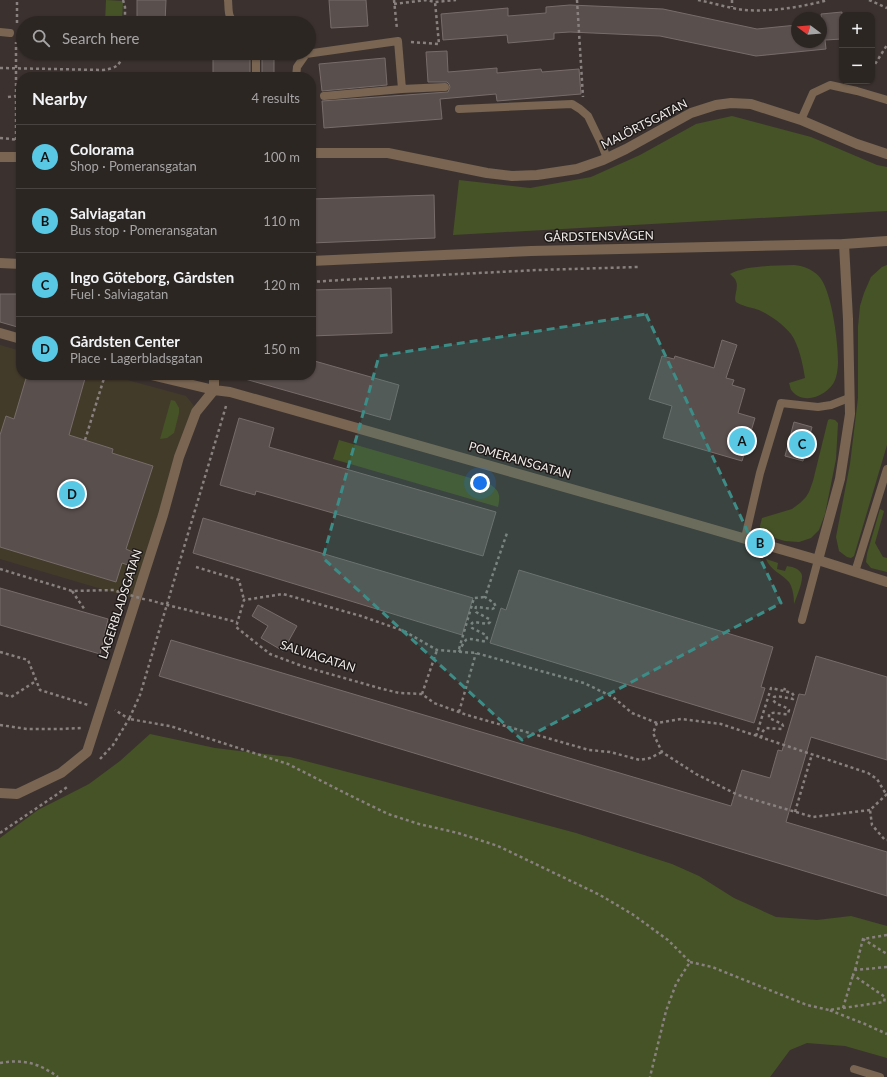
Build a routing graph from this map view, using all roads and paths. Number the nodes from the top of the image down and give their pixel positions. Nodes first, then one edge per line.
1 (17, 0) edge
2 (123, 0) edge
3 (228, 0) edge
4 (394, 0) edge
5 (456, 0) edge
6 (576, 0) edge
7 (701, 0) edge
8 (732, 0) edge
9 (828, 0) edge
10 (869, 0) edge
11 (435, 2) junction
12 (394, 4) junction
13 (732, 7) junction
14 (887, 8) edge
15 (17, 16) edge
16 (125, 16) edge
17 (230, 16) edge
18 (0, 32) edge
19 (10, 33) dead end
20 (16, 40) dead end
21 (398, 41) junction
22 (887, 45) edge
23 (316, 53) edge
24 (121, 60) edge
25 (256, 60) edge
26 (302, 60) edge
27 (875, 64) edge
28 (0, 68) edge
29 (16, 68) junction
30 (256, 72) edge
31 (296, 72) edge
32 (445, 87) dead end
33 (402, 89) junction
34 (16, 96) junction
35 (324, 96) dead end
36 (8, 97) dead end
37 (887, 100) edge
38 (459, 109) dead end
39 (580, 109) junction
40 (801, 120) junction
41 (0, 138) edge
42 (16, 140) joint
43 (316, 154) edge
44 (887, 154) edge
45 (0, 157) edge
46 (16, 157) edge
47 (607, 158) junction
48 (887, 241) edge
49 (844, 244) junction
50 (316, 261) edge
51 (0, 263) edge
52 (16, 264) edge
53 (638, 267) dead end
54 (316, 282) edge
55 (0, 333) edge
56 (16, 338) edge
57 (103, 380) edge
58 (172, 380) edge
59 (214, 380) edge
60 (214, 390) junction
61 (230, 392) junction
62 (849, 398) junction
63 (85, 440) dead end
64 (887, 469) edge
65 (507, 533) dead end
66 (745, 538) junction
67 (818, 560) junction
68 (196, 567) dead end
69 (0, 569) edge
70 (856, 572) junction
71 (887, 582) edge
72 (72, 591) junction
73 (485, 597) junction
74 (244, 600) junction
75 (167, 605) junction
76 (85, 610) dead end
77 (802, 620) dead end
78 (238, 622) junction
79 (437, 650) junction
80 (0, 652) edge
81 (459, 652) junction
82 (476, 653) junction
83 (36, 681) junction
84 (0, 693) edge
85 (422, 694) junction
86 (100, 708) junction
87 (459, 712) junction
88 (96, 723) junction
89 (657, 723) junction
90 (0, 725) edge
91 (758, 729) junction
92 (763, 731) junction
93 (756, 736) junction
94 (761, 738) junction
95 (662, 752) junction
96 (812, 754) junction
97 (0, 793) edge
98 (887, 794) edge
99 (870, 810) junction
100 (795, 812) junction
101 (887, 840) edge
102 (887, 935) edge
103 (863, 939) junction
104 (887, 954) edge
105 (690, 962) junction
106 (887, 967) edge
107 (855, 970) junction
108 (853, 975) junction
109 (843, 1008) junction
110 (829, 1010) junction
111 (887, 1034) edge
112 (0, 1063) edge
113 (854, 1069) dead end
114 (58, 1077) edge
115 (650, 1077) edge
116 (880, 1077) edge

1 - 15 path
2 - 16 path
3 - 17 lane
4 - 12 path
5 - 11 path
6 - 39 path
7 - 13 path
8 - 13 path
9 - 13 path
10 - 14 path
11 - 12 path
11 - 21 path
12 - 21 path
18 - 19 lane
20 - 29 path
21 - 23 lane
21 - 33 lane
22 - 27 path
24 - 29 path
25 - 30 lane
26 - 31 lane
28 - 29 path
29 - 34 path
32 - 33 lane
33 - 35 lane
34 - 36 path
34 - 42 path
37 - 40 lane
38 - 39 lane
39 - 47 lane
40 - 44 street, MALÖRTSGATAN
40 - 47 street, MALÖRTSGATAN
41 - 42 path
43 - 47 street, MALÖRTSGATAN
45 - 46 street
48 - 49 street, GÅRDSTENSVÄGEN
49 - 50 street, GÅRDSTENSVÄGEN
49 - 62 street
51 - 52 street
53 - 54 path
55 - 56 street
57 - 63 path
58 - 60 street, POMERANSGATAN
59 - 60 street
60 - 61 street, POMERANSGATAN
60 - 86 street, LAGERBLADSGATAN
61 - 66 street, POMERANSGATAN
61 - 75 path
62 - 66 lane
62 - 67 street
64 - 70 lane
65 - 73 path
66 - 67 street, POMERANSGATAN
67 - 70 street
67 - 77 lane
68 - 74 path
69 - 72 path
70 - 71 street
72 - 75 path, bridge
72 - 76 path
73 - 81 path
73 - 81 path
74 - 78 path
74 - 79 path
75 - 78 path
75 - 105 path
78 - 85 path, SALVIAGATAN
79 - 81 path
79 - 85 path
80 - 83 path
81 - 82 path
82 - 87 path
82 - 89 path
83 - 84 path
83 - 86 path
85 - 87 path
86 - 88 street, LAGERBLADSGATAN
87 - 95 path
88 - 90 path
88 - 97 street, LAGERBLADSGATAN
89 - 93 path
89 - 95 path
91 - 92 path
91 - 92 path
91 - 93 path
92 - 94 path
93 - 94 path
94 - 96 path
95 - 100 path
96 - 98 path
96 - 100 path
98 - 99 path
99 - 100 path
99 - 101 path
102 - 103 path
103 - 104 path
103 - 107 path
105 - 110 path
105 - 115 path
106 - 107 path
107 - 108 path
108 - 109 path
108 - 109 path
109 - 110 path
110 - 111 path
112 - 114 path
113 - 116 lane

